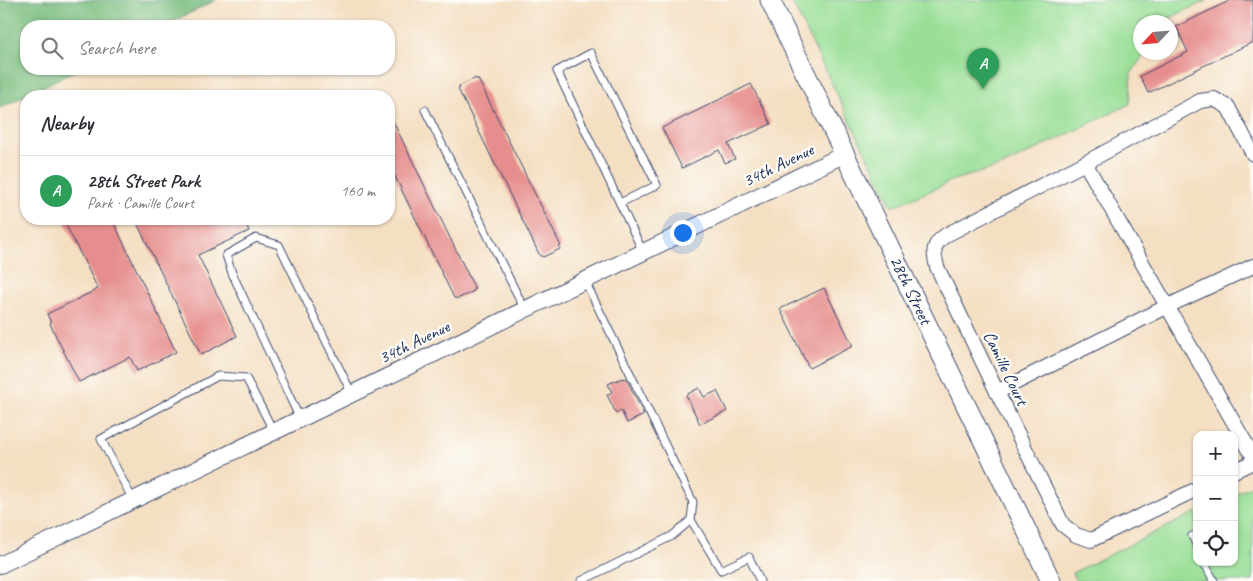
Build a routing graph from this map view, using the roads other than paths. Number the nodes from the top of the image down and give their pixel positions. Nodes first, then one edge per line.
1 (770, 0) edge
2 (425, 110) dead end
3 (845, 154) junction
4 (1253, 154) edge
5 (1084, 163) junction
6 (620, 203) junction
7 (644, 252) junction
8 (1253, 266) edge
9 (585, 281) junction
10 (1168, 306) junction
11 (525, 310) junction
12 (997, 392) junction
13 (352, 394) junction
14 (300, 420) junction
15 (274, 432) junction
16 (1253, 456) edge
17 (1253, 462) edge
18 (1238, 469) edge
19 (1193, 491) edge
20 (133, 501) junction
21 (691, 520) junction
22 (0, 566) edge
23 (1206, 566) edge
24 (581, 581) edge
25 (760, 581) edge
26 (1050, 581) edge
27 (1214, 581) edge

1 - 3 main road, 28th Street
2 - 11 lane
3 - 7 street, 34th Avenue
3 - 26 main road, 28th Street
4 - 5 street, Camille Court
5 - 10 street
5 - 12 street, Camille Court
6 - 6 lane
6 - 7 lane
7 - 9 street, 34th Avenue
8 - 10 street
9 - 11 street, 34th Avenue
9 - 21 lane
10 - 12 street
10 - 16 street
11 - 13 street, 34th Avenue
12 - 19 street, Camille Court
13 - 14 street, 34th Avenue
13 - 14 lane
14 - 15 street, 34th Avenue
15 - 20 street, 34th Avenue
15 - 20 lane
17 - 18 street
20 - 22 street, 34th Avenue
21 - 24 lane
21 - 25 lane
23 - 27 lane

